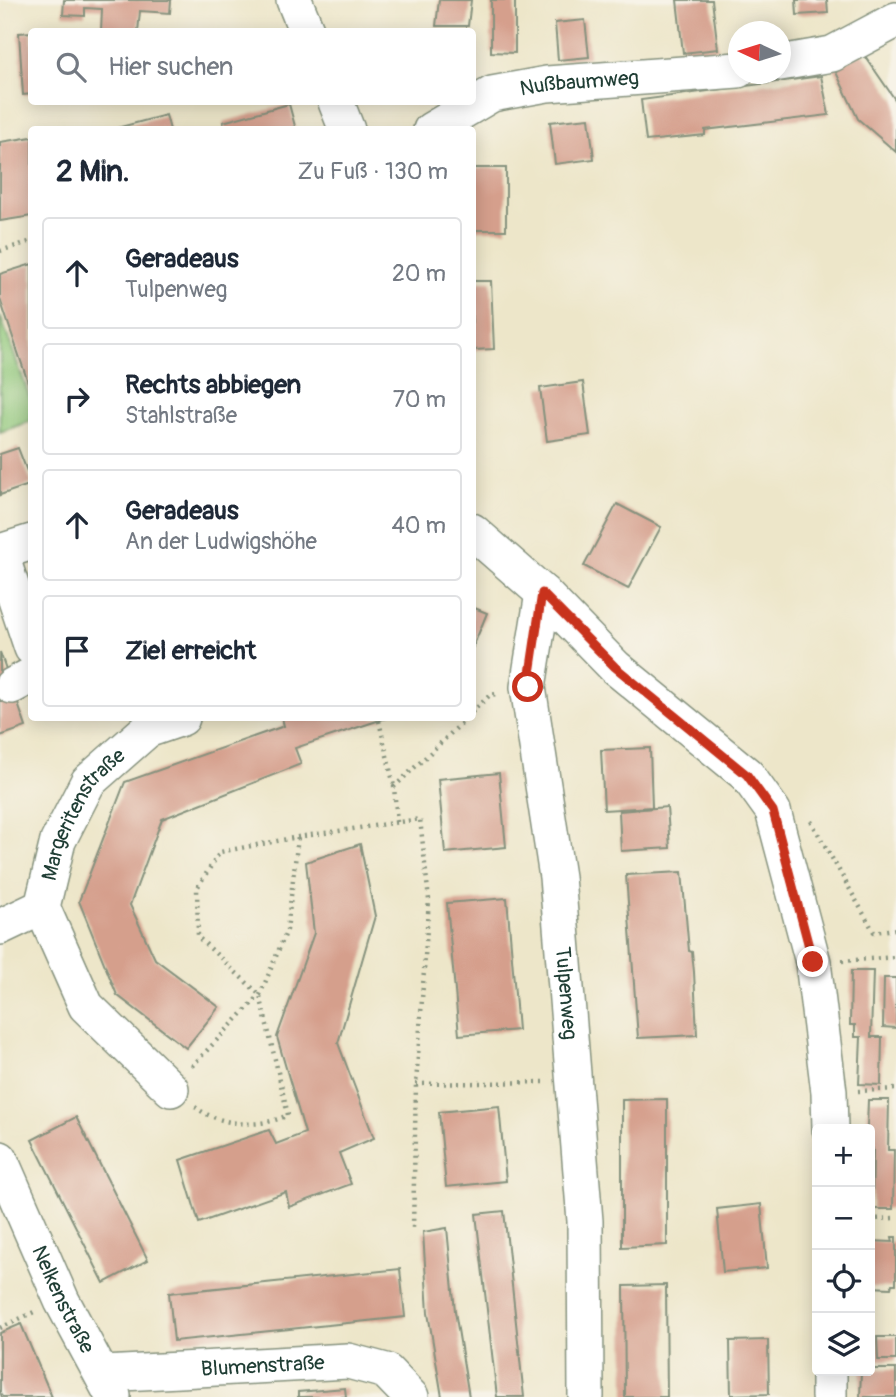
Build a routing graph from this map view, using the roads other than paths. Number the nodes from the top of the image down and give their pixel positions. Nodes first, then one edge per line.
1 (294, 0) edge
2 (896, 20) edge
3 (305, 28) edge
4 (791, 61) edge
5 (728, 71) edge
6 (476, 103) edge
7 (337, 105) edge
8 (473, 105) edge
9 (346, 126) edge
10 (438, 126) edge
11 (476, 535) edge
12 (28, 543) edge
13 (0, 552) edge
14 (542, 593) junction
15 (18, 631) edge
16 (173, 721) edge
17 (42, 907) junction
18 (0, 927) edge
19 (171, 1089) road end
20 (830, 1124) edge
21 (0, 1160) edge
22 (830, 1376) edge
23 (108, 1386) edge
24 (411, 1397) edge
25 (586, 1397) edge
26 (829, 1397) edge

1 - 3 street
2 - 4 street
5 - 6 street, Nußbaumweg
7 - 9 street
8 - 10 street, Nußbaumweg
11 - 14 street
12 - 13 street
13 - 15 street
14 - 20 street
14 - 25 street, Tulpenweg
16 - 17 street, Margeritenstraße
17 - 18 street, Margeritenstraße
17 - 19 street, Margeritenstraße
21 - 23 street, Nelkenstraße
22 - 26 street
23 - 24 street, Blumenstraße

